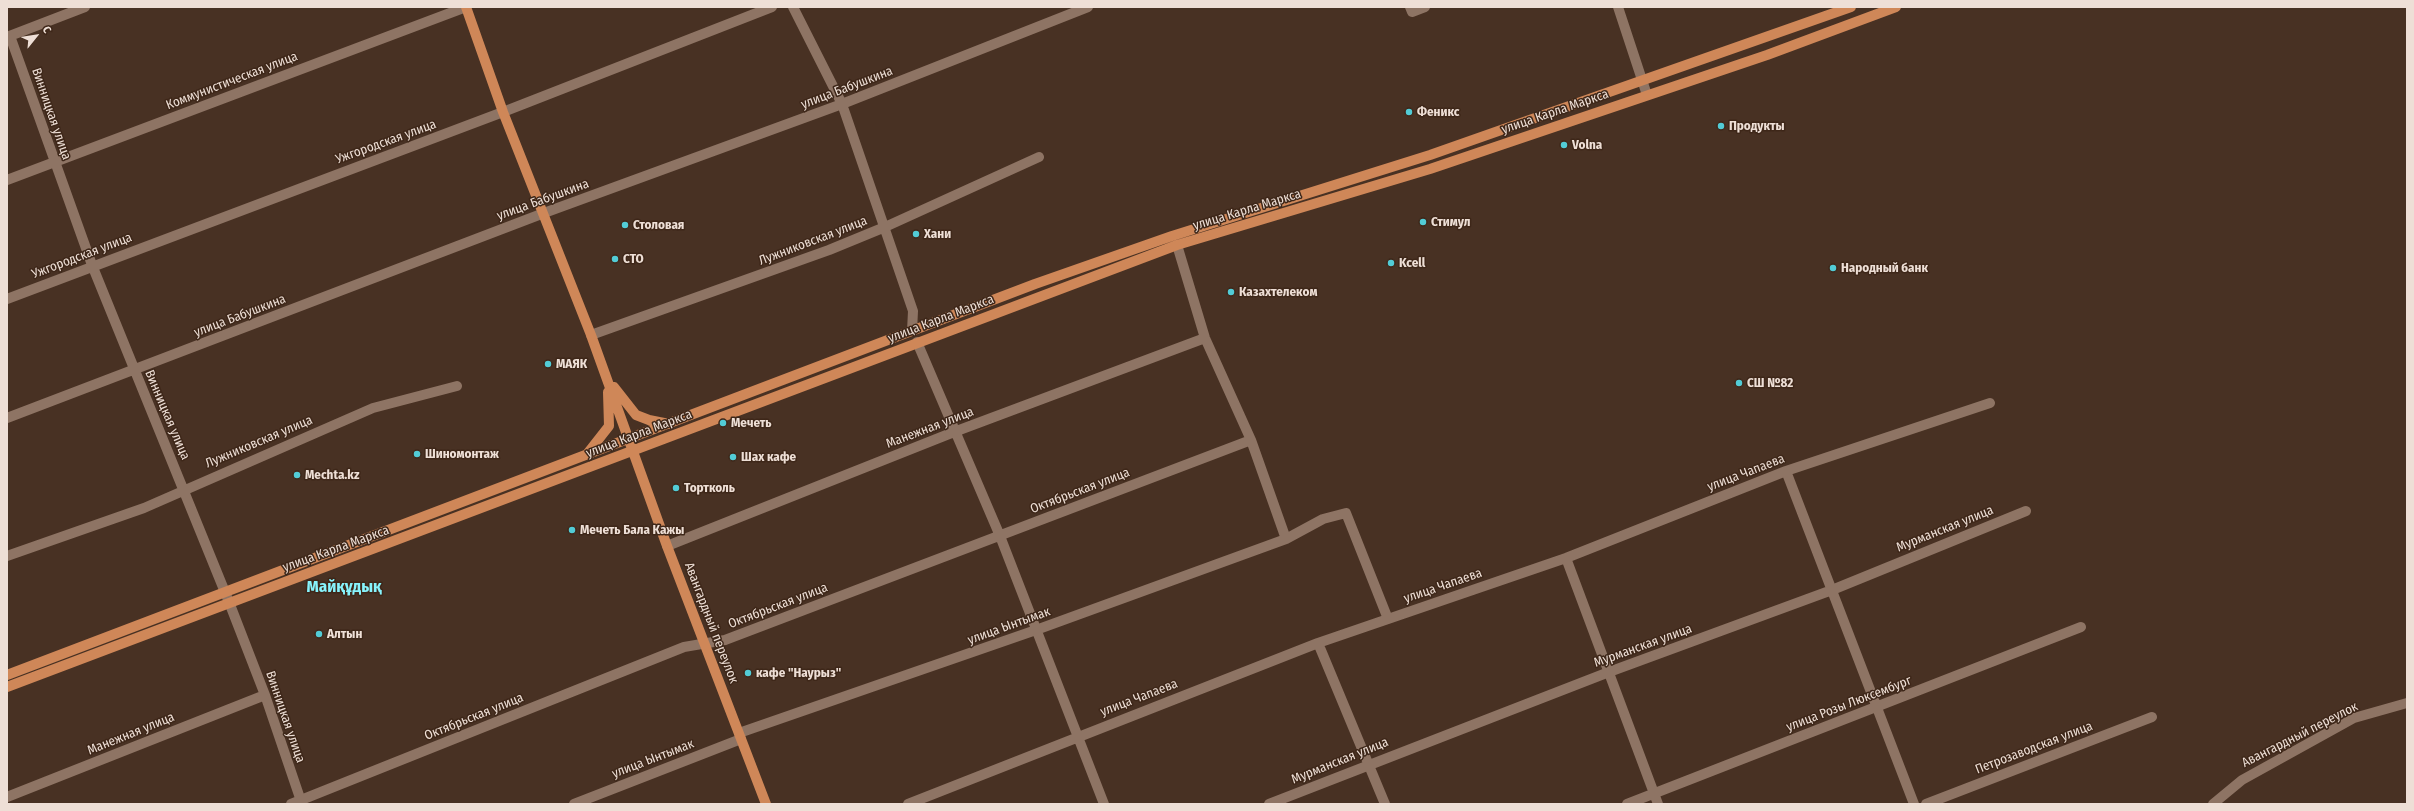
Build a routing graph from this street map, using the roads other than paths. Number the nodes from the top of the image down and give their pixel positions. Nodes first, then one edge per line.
1 (85, 7) edge
2 (466, 7) edge
3 (772, 7) edge
4 (793, 7) edge
5 (1088, 7) edge
6 (1425, 7) edge
7 (1618, 7) edge
8 (1851, 7) edge
9 (1896, 7) edge
10 (1411, 9) edge
11 (8, 36) edge
12 (1642, 80) junction
13 (1647, 95) junction
14 (842, 104) junction
15 (503, 112) junction
16 (1039, 157) dead end
17 (53, 162) junction
18 (7, 180) edge
19 (544, 213) junction
20 (884, 227) junction
21 (1176, 245) junction
22 (92, 265) junction
23 (7, 298) edge
24 (912, 331) junction
25 (591, 335) junction
26 (1205, 338) junction
27 (917, 342) junction
28 (134, 370) junction
29 (604, 374) junction
30 (457, 386) dead end
31 (1990, 403) dead end
32 (7, 418) edge
33 (669, 424) junction
34 (954, 432) junction
35 (630, 439) junction
36 (1251, 440) junction
37 (634, 450) junction
38 (586, 456) junction
39 (1786, 471) junction
40 (183, 489) junction
41 (2026, 510) dead end
42 (1000, 536) junction
43 (1286, 539) junction
44 (668, 546) junction
45 (7, 556) edge
46 (1566, 558) junction
47 (1832, 590) junction
48 (224, 591) junction
49 (229, 602) junction
50 (1388, 619) junction
51 (2081, 627) dead end
52 (1036, 630) junction
53 (1318, 643) junction
54 (706, 644) junction
55 (1609, 672) junction
56 (7, 675) edge
57 (7, 687) edge
58 (265, 695) junction
59 (2407, 703) edge
60 (1878, 707) junction
61 (2152, 717) dead end
62 (740, 736) junction
63 (1077, 736) junction
64 (1368, 764) junction
65 (1654, 794) junction
66 (7, 796) edge
67 (298, 803) edge
68 (574, 804) edge
69 (766, 804) edge
70 (908, 804) edge
71 (1104, 804) edge
72 (1269, 804) edge
73 (1385, 804) edge
74 (1627, 804) edge
75 (1658, 804) edge
76 (1914, 804) edge
77 (1926, 804) edge
78 (2213, 804) edge

1 - 11 street
2 - 15 main road
2 - 17 street, Коммунистическая улица
3 - 15 street, Ужгородская улица
4 - 14 street
5 - 14 street, улица Бабушкина
6 - 10 street
7 - 12 street
8 - 12 main road, улица Карла Маркса
9 - 13 main road, улица Карла Маркса
11 - 17 street, Винницкая улица
12 - 13 street
12 - 24 main road, улица Карла Маркса
13 - 21 main road, улица Карла Маркса
14 - 19 street, улица Бабушкина
14 - 20 street
15 - 19 main road
15 - 22 street, Ужгородская улица
16 - 20 street, Лужниковская улица
17 - 18 street, Коммунистическая улица
17 - 22 street, Винницкая улица
19 - 25 main road
19 - 28 street, улица Бабушкина
20 - 24 street
20 - 25 street, Лужниковская улица
21 - 26 street
21 - 27 main road, улица Карла Маркса
22 - 23 street, Ужгородская улица
22 - 28 street, Винницкая улица
24 - 33 main road, улица Карла Маркса
25 - 29 main road
26 - 34 street, Манежная улица
26 - 36 street
27 - 34 street
27 - 37 main road, улица Карла Маркса
28 - 32 street, улица Бабушкина
28 - 40 street, Винницкая улица
29 - 33 main road
29 - 35 main road, Авангардный переулок
29 - 38 main road
30 - 40 street, Лужниковская улица
31 - 39 street, улица Чапаева
33 - 35 main road, улица Карла Маркса
34 - 42 street
34 - 44 street, Манежная улица
35 - 37 main road, Авангардный переулок
35 - 38 main road, улица Карла Маркса
36 - 42 street, Октябрьская улица
36 - 43 street
37 - 44 main road, Авангардный переулок
37 - 49 main road, улица Карла Маркса
38 - 48 main road, улица Карла Маркса
39 - 46 street, улица Чапаева
39 - 47 street
40 - 45 street, Лужниковская улица
40 - 48 street, Винницкая улица
41 - 47 street, Мурманская улица
42 - 52 street
42 - 54 street, Октябрьская улица
43 - 50 street, улица Ынтымак
43 - 52 street, улица Ынтымак
44 - 54 main road, Авангардный переулок
46 - 50 street, улица Чапаева
46 - 55 street
47 - 55 street, Мурманская улица
47 - 60 street
48 - 49 street, Винницкая улица
48 - 56 main road, улица Карла Маркса
49 - 57 main road, улица Карла Маркса
49 - 58 street, Винницкая улица
50 - 53 street, улица Чапаева
51 - 60 street, улица Розы Люксембург
52 - 62 street, улица Ынтымак
52 - 63 street
53 - 63 street, улица Чапаева
53 - 64 street
54 - 62 main road, Авангардный переулок
54 - 67 street, Октябрьская улица
55 - 64 street, Мурманская улица
55 - 65 street
58 - 66 street, Манежная улица
58 - 67 street, Винницкая улица
59 - 78 street, Авангардный переулок
60 - 65 street, улица Розы Люксембург
60 - 76 street
61 - 77 street, Петрозаводская улица
62 - 68 street, улица Ынтымак
62 - 69 main road, Авангардный переулок
63 - 70 street, улица Чапаева
63 - 71 street
64 - 72 street, Мурманская улица
64 - 73 street
65 - 74 street, улица Розы Люксембург
65 - 75 street

